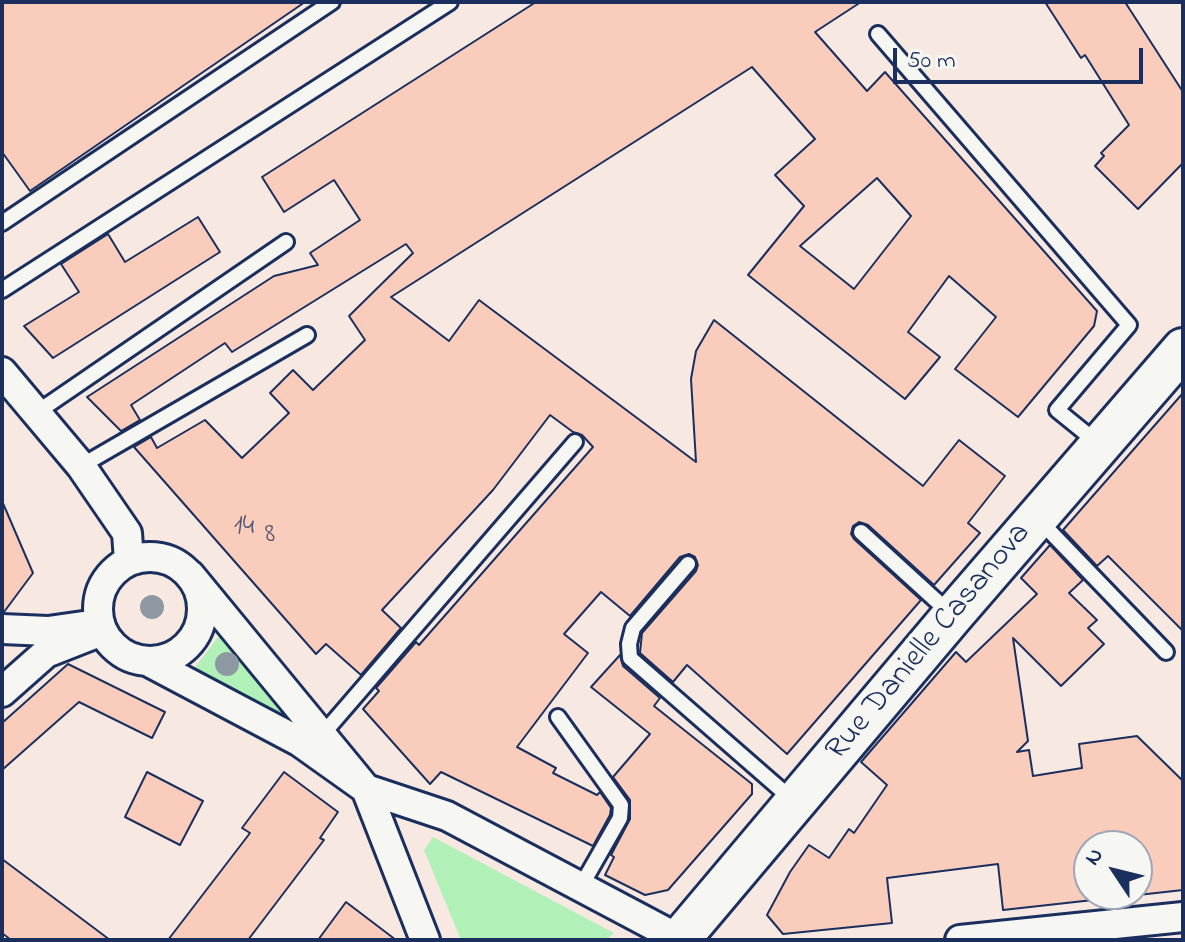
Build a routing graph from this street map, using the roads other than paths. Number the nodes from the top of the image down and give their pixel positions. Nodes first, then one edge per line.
1 (332, 2) edge
2 (450, 2) edge
3 (878, 34) dead end
4 (2, 223) edge
5 (286, 242) dead end
6 (2, 290) edge
7 (307, 335) dead end
8 (1183, 349) edge
9 (2, 372) edge
10 (36, 413) junction
11 (575, 442) dead end
12 (1100, 444) junction
13 (81, 466) junction
14 (1037, 517) junction
15 (861, 532) dead end
16 (129, 561) junction
17 (688, 564) dead end
18 (190, 575) junction
19 (953, 615) junction
20 (101, 627) junction
21 (2, 629) edge
22 (1166, 652) dead end
23 (147, 661) junction
24 (2, 692) edge
25 (558, 717) dead end
26 (322, 735) junction
27 (366, 789) junction
28 (795, 802) junction
29 (580, 888) junction
30 (1183, 917) edge
31 (425, 940) edge
32 (680, 940) edge
33 (960, 940) edge

1 - 4 lane
2 - 6 lane
3 - 12 lane
5 - 10 lane
7 - 13 lane
8 - 12 main road, Rue Danielle Casanova
9 - 10 street
10 - 13 street
11 - 26 lane
12 - 14 main road, Rue Danielle Casanova
13 - 16 street
14 - 19 main road, Rue Danielle Casanova
14 - 22 lane
15 - 19 lane
16 - 18 street
16 - 20 street
17 - 28 lane
18 - 23 street
18 - 26 street
19 - 28 main road, Rue Danielle Casanova
20 - 21 street
20 - 23 street
20 - 24 street
23 - 27 street
25 - 29 lane
26 - 27 street
27 - 29 street
27 - 31 street
28 - 32 main road, Rue Danielle Casanova
29 - 32 street
30 - 33 street

